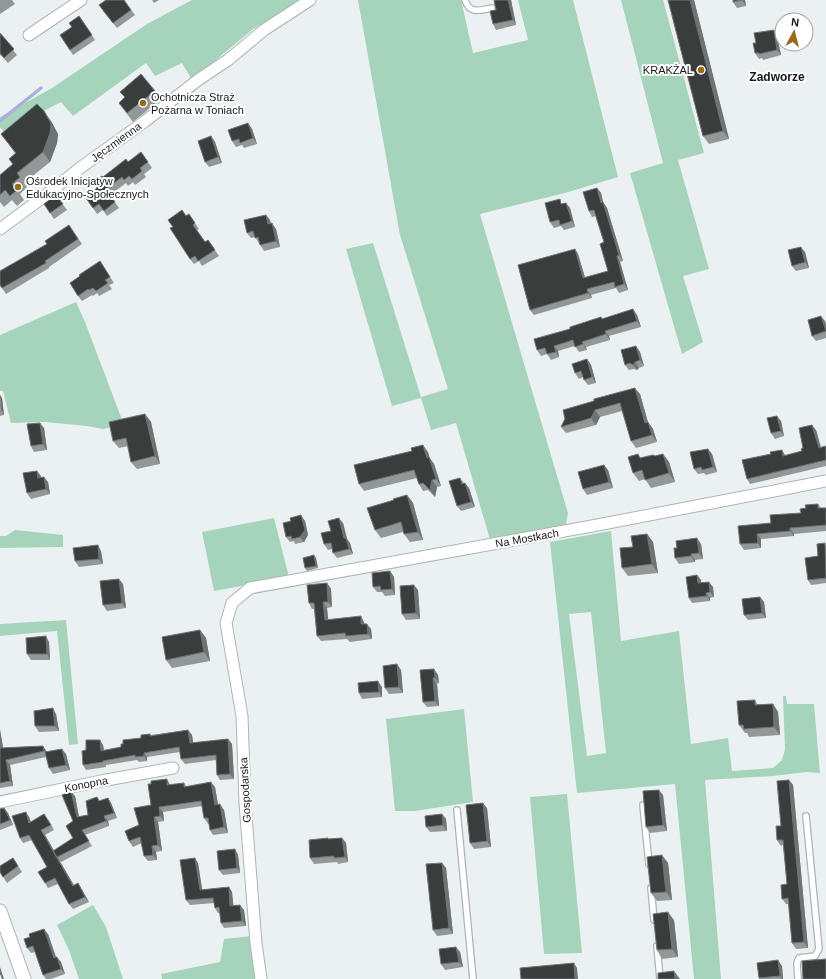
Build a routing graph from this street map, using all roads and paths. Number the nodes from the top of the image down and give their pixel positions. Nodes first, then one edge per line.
1 (81, 0) edge
2 (310, 0) edge
3 (465, 0) edge
4 (492, 8) dead end
5 (29, 35) dead end
6 (0, 229) edge
7 (826, 481) edge
8 (232, 603) joint
9 (173, 768) dead end
10 (0, 802) edge
11 (643, 804) edge
12 (457, 810) dead end
13 (806, 816) dead end
14 (649, 868) edge
15 (651, 884) edge
16 (0, 911) edge
17 (655, 924) edge
18 (656, 939) edge
19 (24, 979) edge
20 (261, 979) edge
21 (473, 979) edge
22 (660, 979) edge
23 (798, 979) edge

1 - 5 street
2 - 6 street, Jęczmienna
3 - 4 lane
7 - 8 street, Na Mostkach
8 - 20 street, Gospodarska
9 - 10 street, Konopna
11 - 14 lane
12 - 21 lane
13 - 23 lane
15 - 17 lane
16 - 19 street
18 - 22 lane

